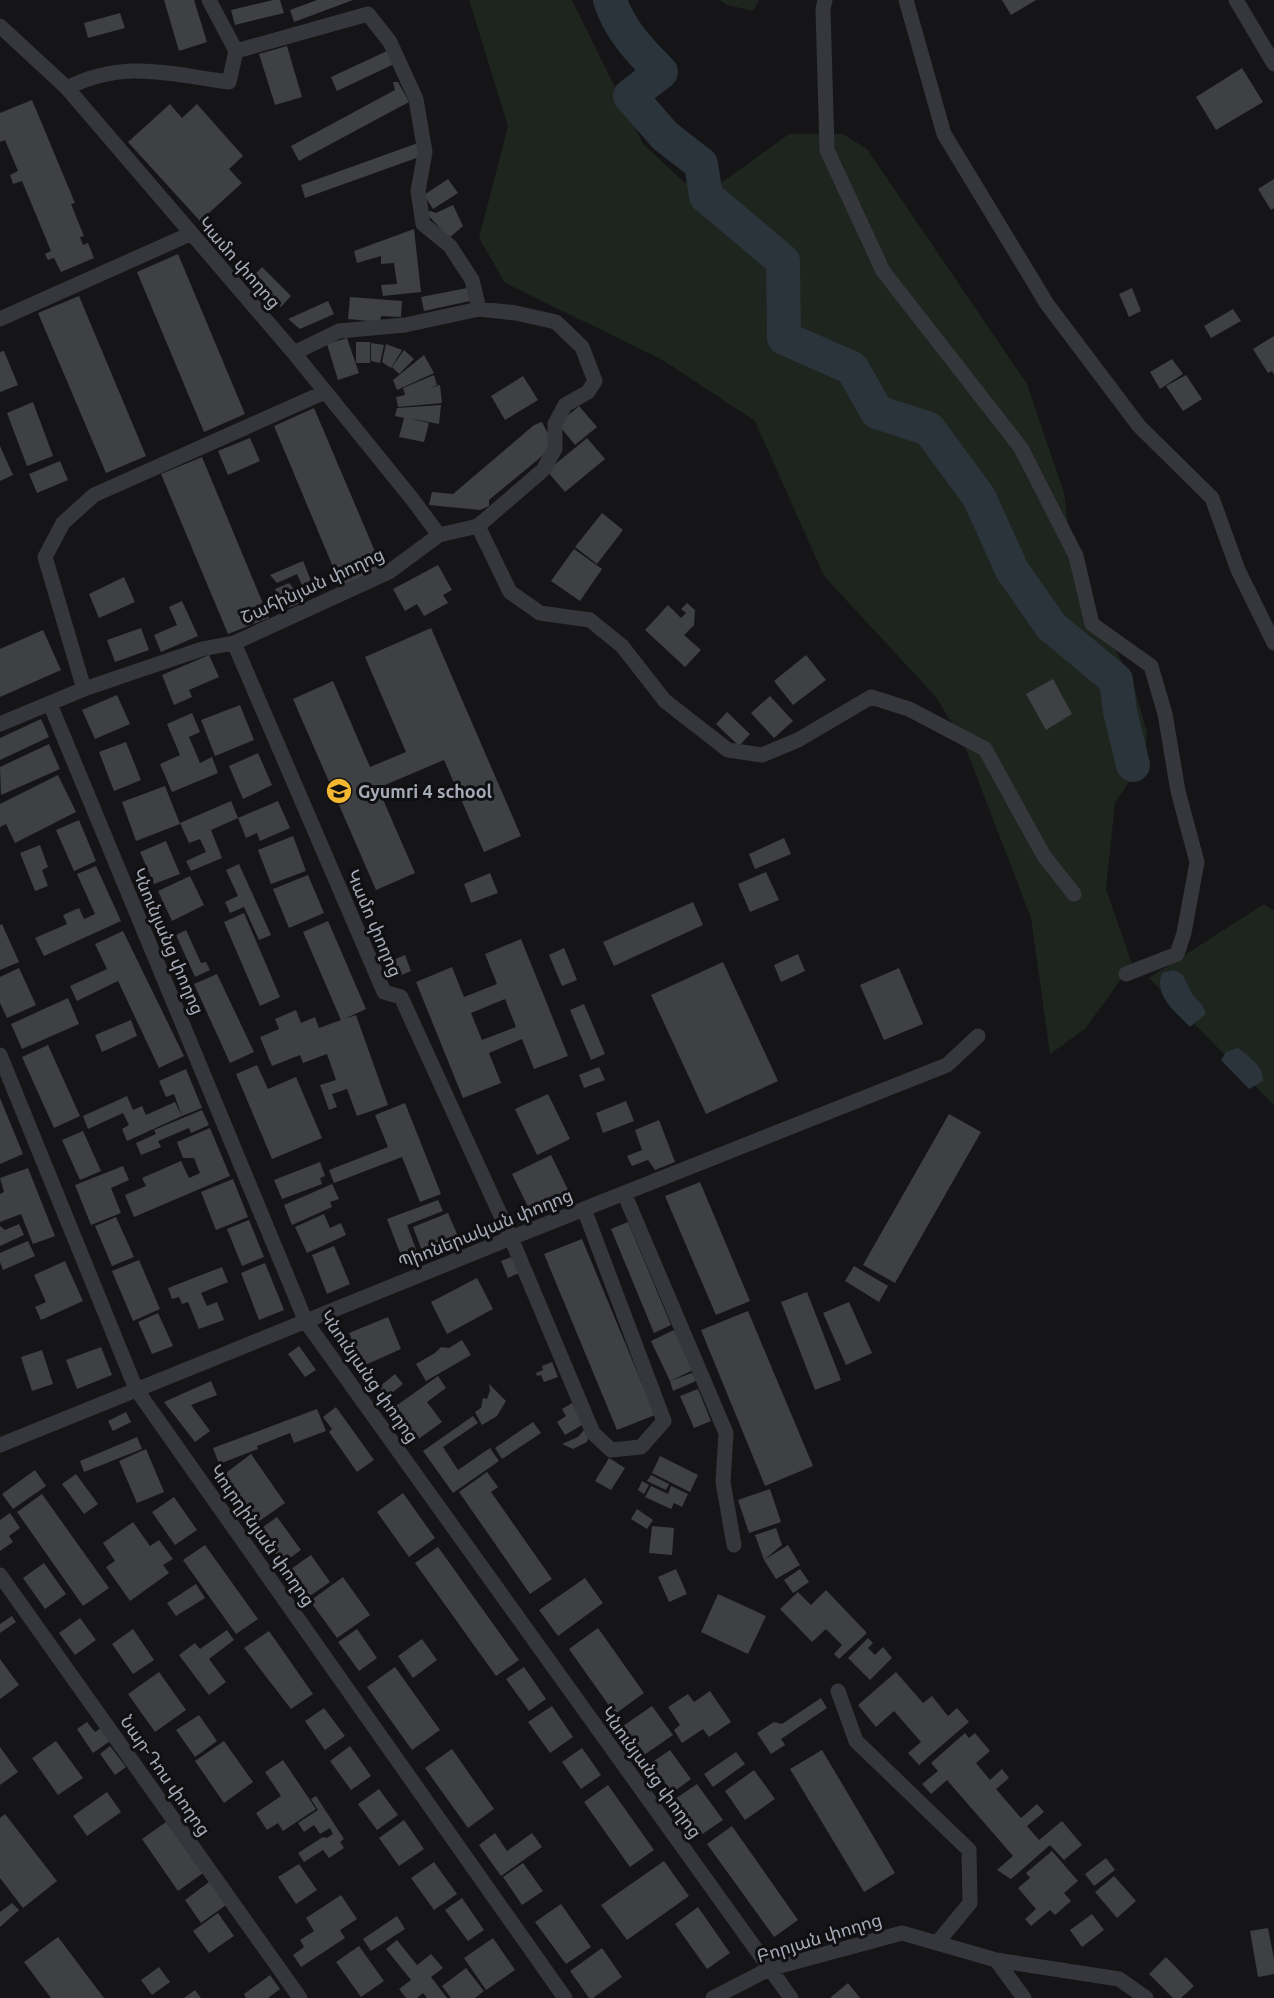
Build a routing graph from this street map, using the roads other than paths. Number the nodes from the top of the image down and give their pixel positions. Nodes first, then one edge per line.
1 (209, 0) edge
2 (825, 0) edge
3 (906, 0) edge
4 (1236, 0) edge
5 (0, 26) edge
6 (236, 51) junction
7 (1274, 64) edge
8 (67, 88) junction
9 (190, 234) junction
10 (479, 309) junction
11 (0, 319) edge
12 (294, 353) junction
13 (325, 392) junction
14 (478, 526) junction
15 (438, 535) junction
16 (234, 643) junction
17 (1274, 643) edge
18 (84, 689) junction
19 (50, 704) junction
20 (0, 724) edge
21 (1074, 894) dead end
22 (1126, 974) dead end
23 (978, 1036) dead end
24 (0, 1055) edge
25 (624, 1193) junction
26 (584, 1209) junction
27 (511, 1238) junction
28 (306, 1322) junction
29 (136, 1389) junction
30 (0, 1445) edge
31 (734, 1545) dead end
32 (0, 1575) edge
33 (838, 1691) dead end
34 (938, 1943) junction
35 (996, 1960) junction
36 (770, 1969) junction
37 (300, 1998) edge
38 (565, 1998) edge
39 (713, 1998) edge
40 (791, 1998) edge
41 (1024, 1998) edge
42 (1146, 1998) edge

1 - 6 street
2 - 22 street
3 - 17 street
4 - 7 street
5 - 8 street, Կամո փողոց
6 - 8 street
6 - 10 street
8 - 9 street, Կամո փողոց
9 - 11 street
9 - 12 street, Կամո փողոց
10 - 12 street
10 - 14 street, Շահինյան փողոց
12 - 13 street, Կամո փողոց
13 - 15 street, Կամո փողոց
13 - 18 street
14 - 15 street, Շահինյան փողոց
14 - 21 street
15 - 16 street, Շահինյան փողոց
16 - 18 street, Շահինյան փողոց
16 - 27 street, Կամո փողոց
18 - 19 street, Շահինյան փողոց
19 - 20 street, Շահինյան փողոց
19 - 28 street, Կնունյանց փողոց
23 - 25 street, Պիոներական փողոց
24 - 29 street, Կուրղինյան փողոց
25 - 26 street, Պիոներական փողոց
25 - 31 street
26 - 27 street, Պիոներական փողոց
26 - 27 street, Կամո փողոց
27 - 28 street, Պիոներական փողոց
28 - 29 street, Պիոներական փողոց
28 - 36 street, Կնունյանց փողոց
29 - 30 street, Պիոներական փողոց
29 - 38 street, Կուրղինյան փողոց
32 - 37 street, Նար-Դոս փողոց
33 - 34 street
34 - 35 street, Բորյան փողոց
34 - 36 street, Բորյան փողոց
35 - 41 street
35 - 42 street, Բորյան փողոց
36 - 39 street, Բորյան փողոց
36 - 40 street, Կնունյանց փողոց

